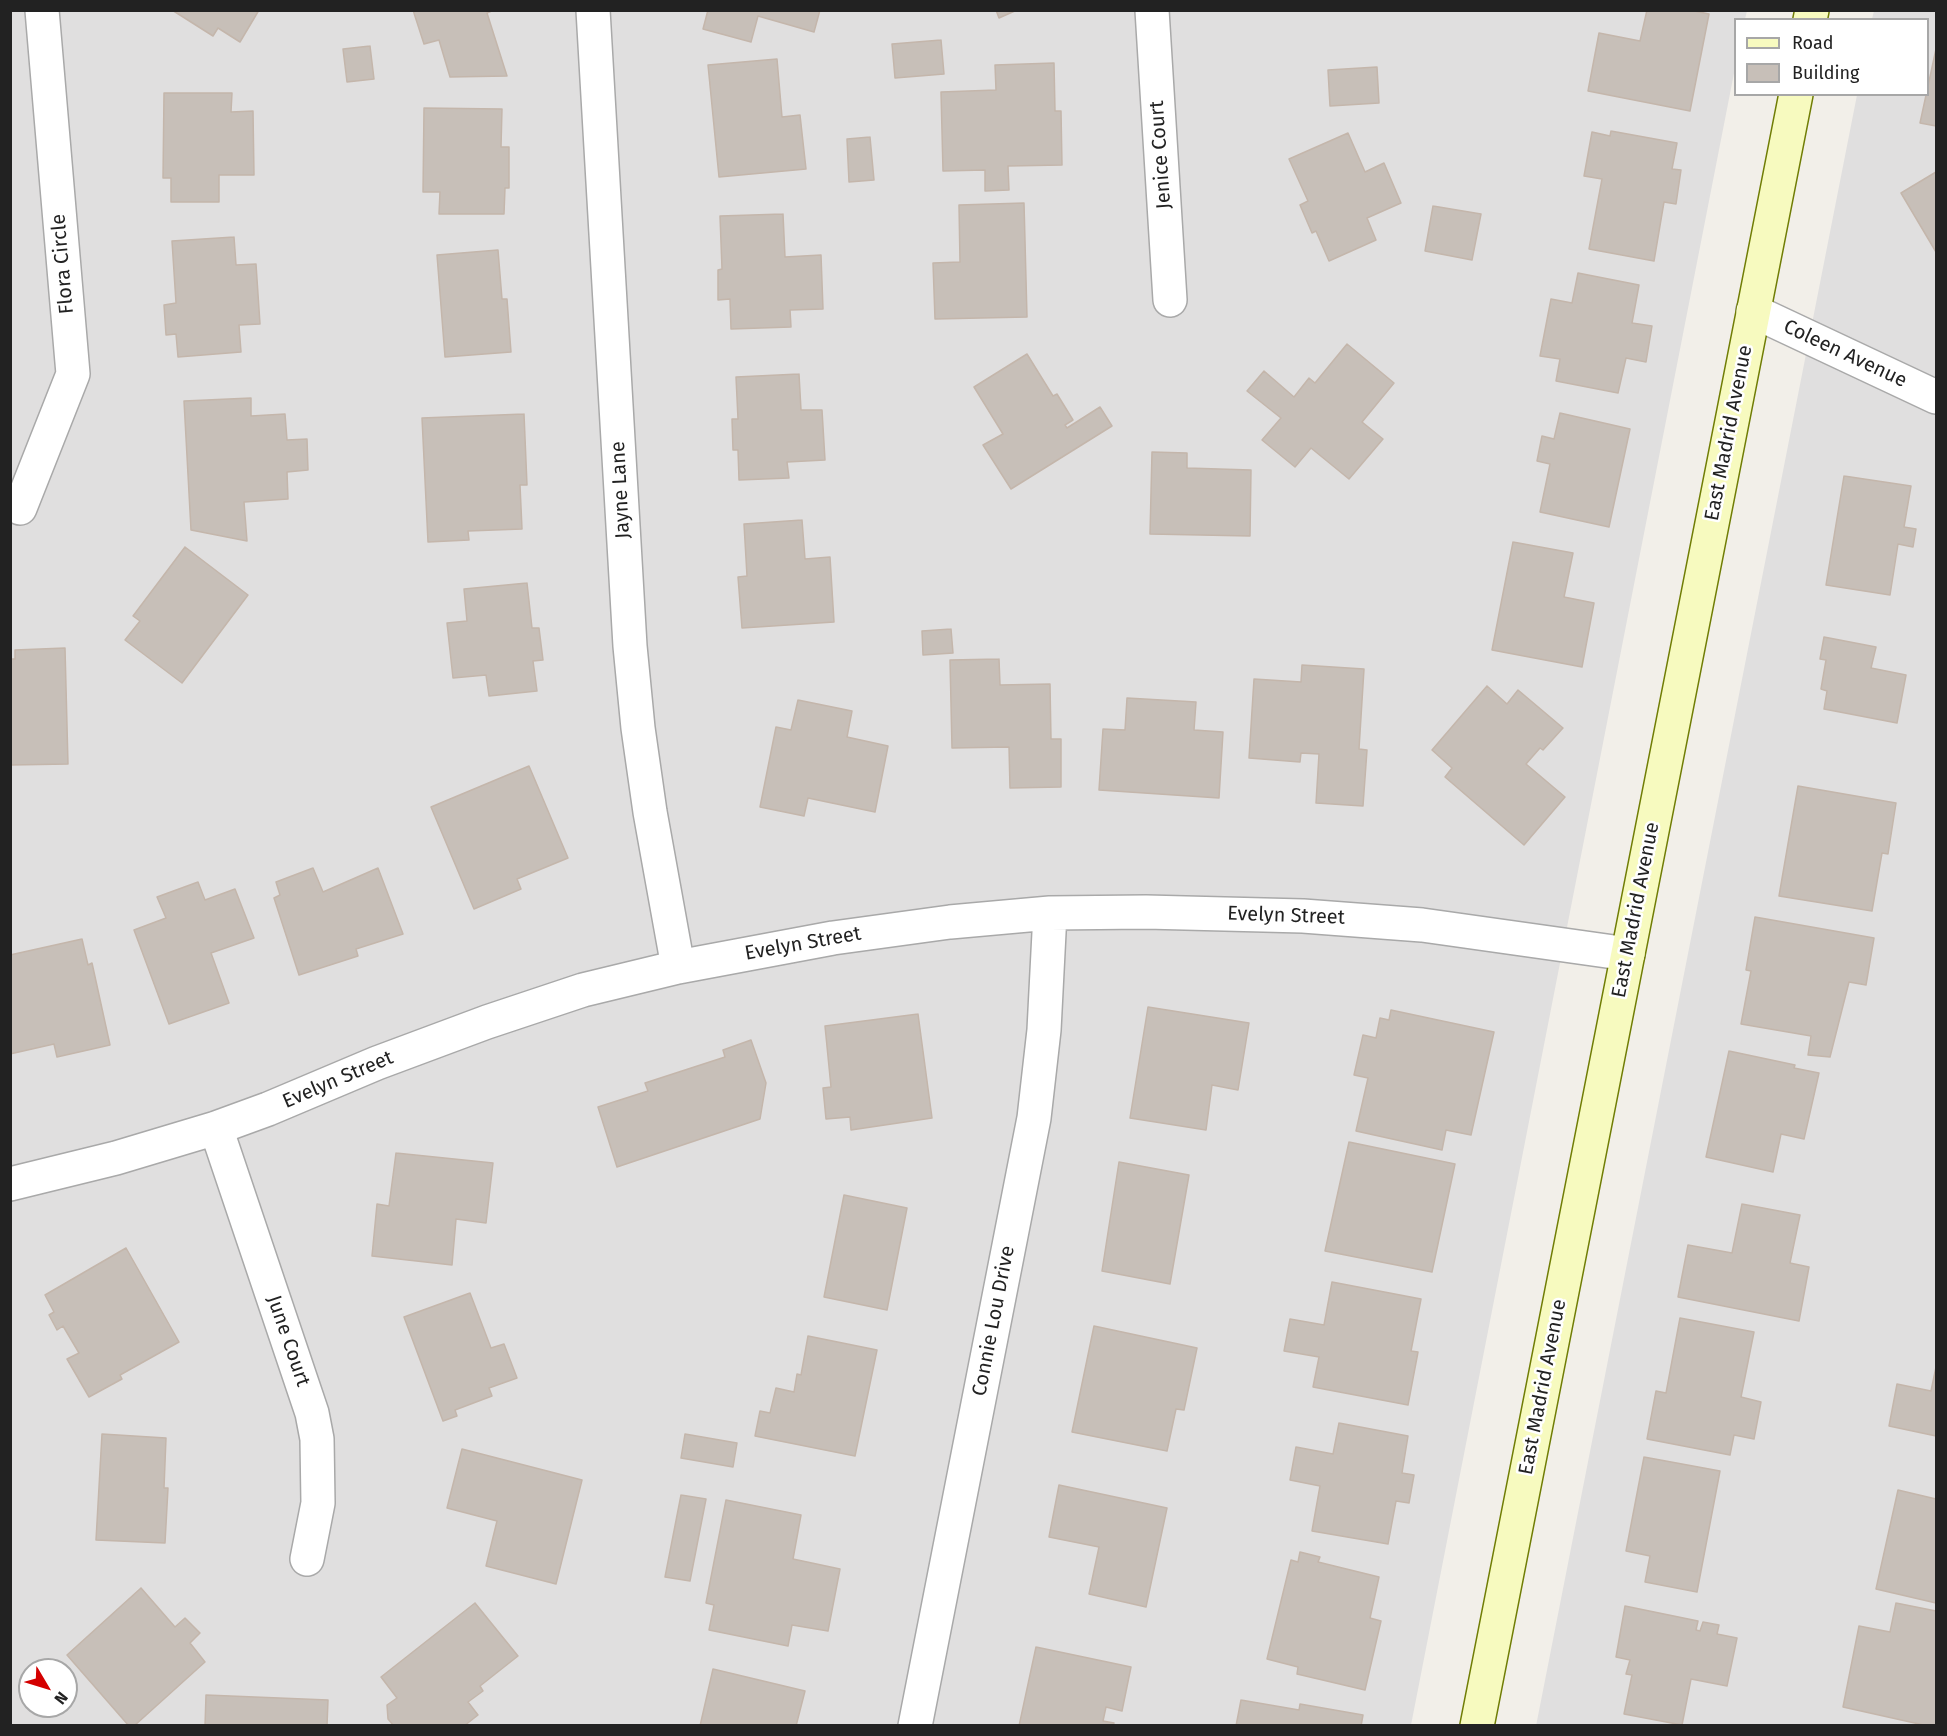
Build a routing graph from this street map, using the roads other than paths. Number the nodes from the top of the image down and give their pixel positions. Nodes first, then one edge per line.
1 (42, 10) edge
2 (593, 10) edge
3 (1152, 10) edge
4 (1796, 96) edge
5 (1170, 300) dead end
6 (1753, 311) junction
7 (1936, 397) edge
8 (20, 508) dead end
9 (1050, 913) junction
10 (1628, 954) junction
11 (678, 967) junction
12 (216, 1128) junction
13 (10, 1184) edge
14 (307, 1559) dead end
15 (915, 1725) edge
16 (1477, 1725) edge

1 - 8 street, Flora Circle
2 - 11 street, Jayne Lane
3 - 5 street, Jenice Court
4 - 6 street, East Madrid Avenue
6 - 7 street, Coleen Avenue
6 - 10 street, East Madrid Avenue
9 - 10 street, Evelyn Street
9 - 11 street, Evelyn Street
9 - 15 street, Connie Lou Drive
10 - 16 street, East Madrid Avenue
11 - 12 street, Evelyn Street
12 - 13 street, Evelyn Street
12 - 14 street, June Court

